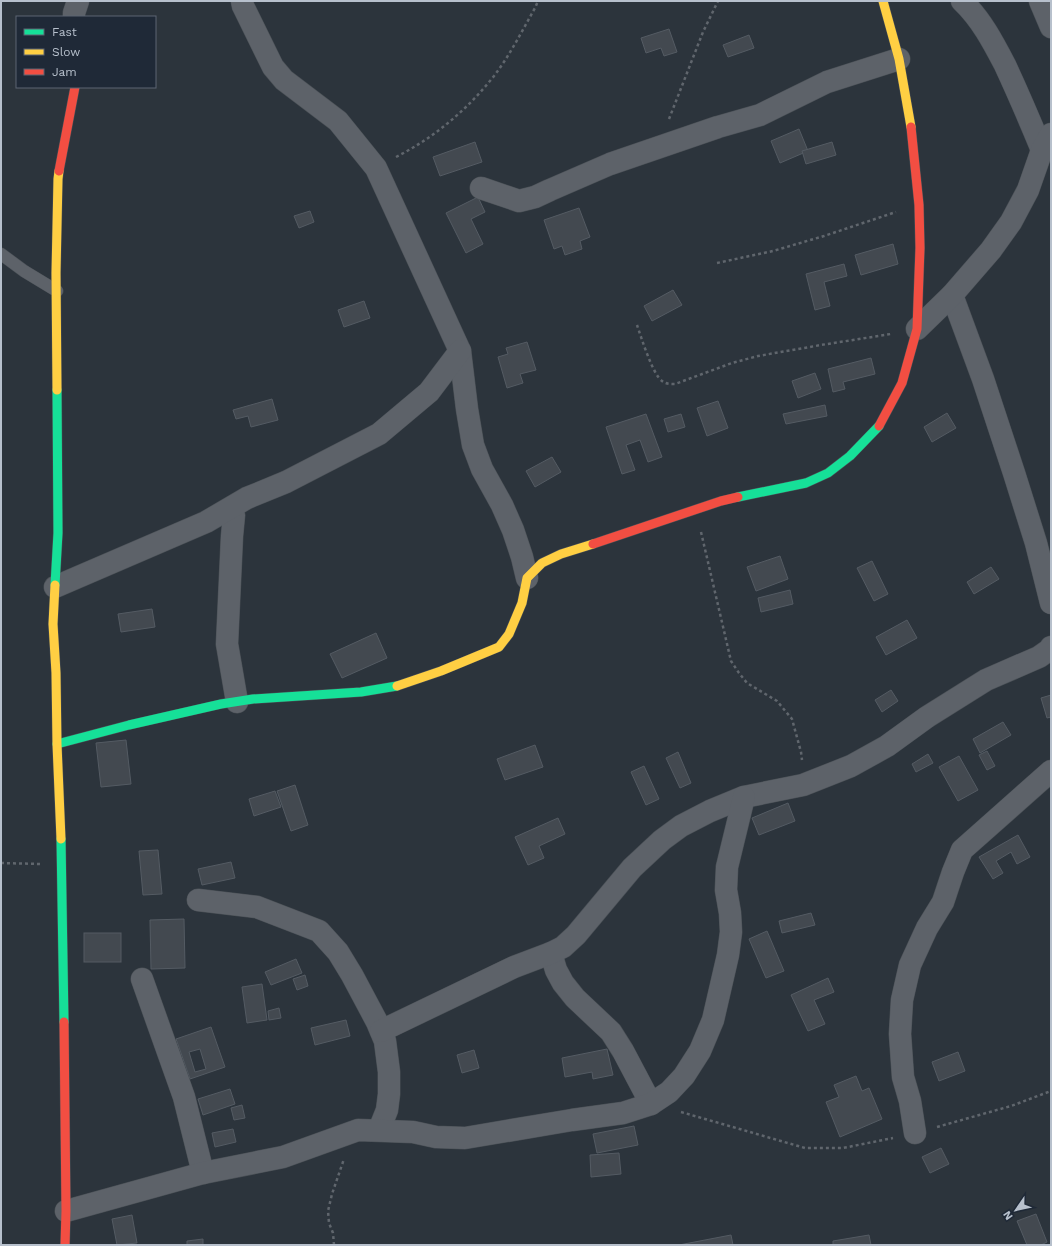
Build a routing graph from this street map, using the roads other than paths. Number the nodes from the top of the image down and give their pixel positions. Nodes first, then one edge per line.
1 (78, 1) edge
2 (242, 1) edge
3 (883, 1) edge
4 (962, 1) edge
5 (1040, 1) edge
6 (74, 16) edge
7 (1051, 27) edge
8 (899, 59) junction
9 (75, 88) edge
10 (1046, 142) edge
11 (480, 188) dead end
12 (1, 254) edge
13 (57, 291) junction
14 (952, 296) junction
15 (917, 329) junction
16 (460, 351) junction
17 (234, 515) dead end
18 (527, 578) junction
19 (56, 587) junction
20 (1051, 603) edge
21 (1051, 647) edge
22 (237, 702) junction
23 (56, 744) junction
24 (1051, 771) edge
25 (744, 797) junction
26 (198, 900) dead end
27 (551, 953) junction
28 (142, 979) dead end
29 (381, 1031) junction
30 (651, 1104) junction
31 (379, 1130) junction
32 (915, 1133) road end
33 (203, 1173) junction
34 (66, 1212) junction
35 (65, 1245) edge

1 - 6 street
2 - 16 street
3 - 8 street
4 - 10 street
5 - 7 street
8 - 11 street
8 - 15 street
9 - 13 street
10 - 14 street
12 - 13 lane
13 - 19 street
14 - 15 street
14 - 20 street
15 - 18 street
16 - 18 street
16 - 19 street
17 - 22 street
18 - 22 street
19 - 23 street
21 - 25 street
22 - 23 street
23 - 34 street
24 - 32 street
25 - 27 street
25 - 30 street
26 - 29 street
27 - 29 street
27 - 30 street
28 - 33 street
29 - 31 street
30 - 31 street
31 - 33 street
33 - 34 street
34 - 35 street

